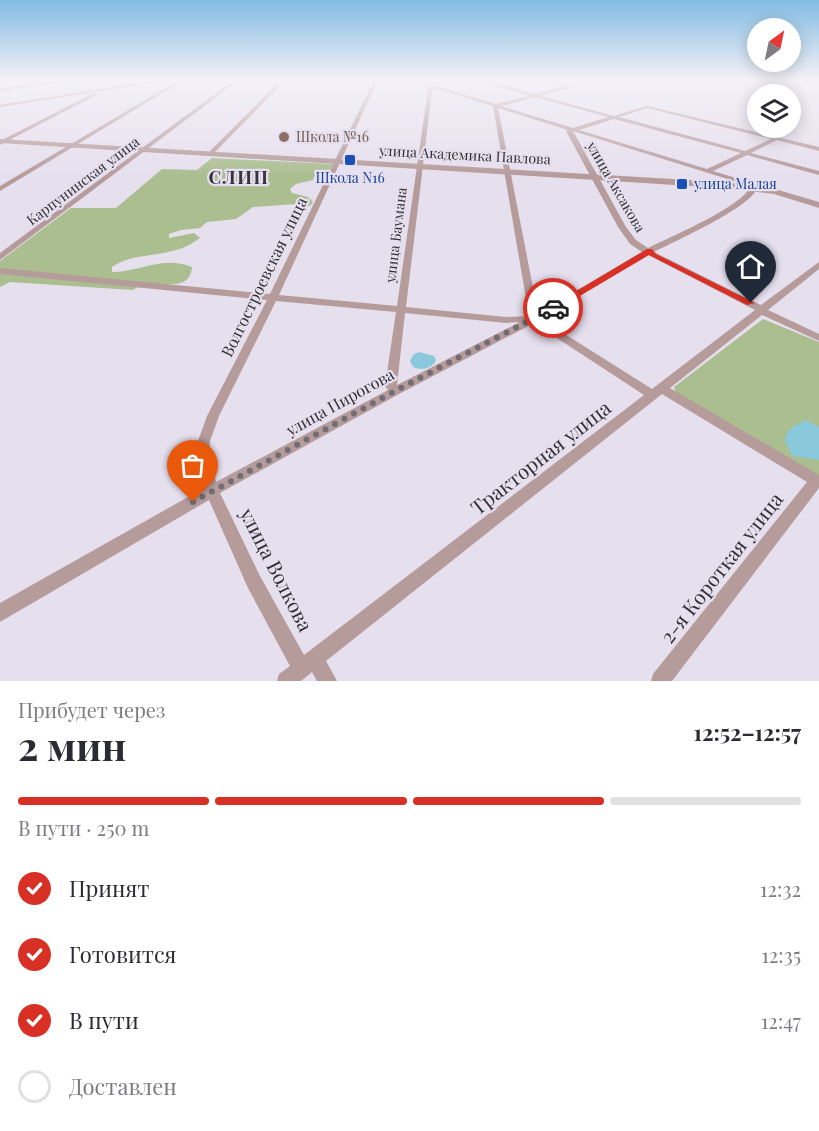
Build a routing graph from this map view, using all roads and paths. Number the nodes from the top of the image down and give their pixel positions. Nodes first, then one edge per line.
1 (61, 112) edge
2 (130, 112) edge
3 (195, 112) edge
4 (252, 112) edge
5 (361, 112) edge
6 (427, 112) edge
7 (496, 112) edge
8 (514, 112) edge
9 (593, 112) edge
10 (630, 112) edge
11 (666, 112) edge
12 (612, 117) junction
13 (573, 130) junction
14 (776, 139) junction
15 (1, 142) edge
16 (73, 146) junction
17 (819, 149) edge
18 (145, 150) junction
19 (745, 153) junction
20 (210, 154) junction
21 (337, 161) junction
22 (419, 166) junction
23 (505, 171) junction
24 (708, 171) junction
25 (819, 173) edge
26 (596, 177) junction
27 (754, 187) junction
28 (0, 189) edge
29 (819, 205) edge
30 (650, 251) junction
31 (0, 257) edge
32 (819, 265) edge
33 (0, 271) edge
34 (273, 298) junction
35 (400, 310) junction
36 (761, 310) junction
37 (534, 319) junction
38 (819, 338) edge
39 (395, 391) junction
40 (658, 392) junction
41 (818, 482) edge
42 (212, 491) junction
43 (0, 613) edge
44 (308, 664) junction
45 (286, 681) edge
46 (328, 681) edge
47 (660, 681) edge

1 - 15 street
2 - 16 street
3 - 18 street, Карпунинская улица
4 - 20 street
5 - 21 street, Волгостроевская улица
6 - 22 street, улица Баумана
7 - 23 street
8 - 13 street
9 - 12 street
10 - 12 street
11 - 14 street
12 - 13 street
12 - 19 street
13 - 24 street
13 - 26 street, улица Аксакова
14 - 17 street
14 - 19 street
15 - 16 street, улица Академика Павлова
16 - 18 street, улица Академика Павлова
16 - 28 street
18 - 20 street, улица Академика Павлова
18 - 31 street, Карпунинская улица
19 - 24 street
19 - 25 street
20 - 21 street, улица Академика Павлова
21 - 22 street, улица Академика Павлова
21 - 34 street, Волгостроевская улица
22 - 23 street, улица Академика Павлова
22 - 35 street, улица Баумана
23 - 26 street, улица Академика Павлова
23 - 37 street
24 - 27 street
26 - 27 street, улица Академика Павлова
26 - 30 street, улица Аксакова
27 - 29 street, улица Академика Павлова
27 - 30 street, улица Пирогова
30 - 36 street, улица Аксакова
30 - 37 street, улица Пирогова
32 - 36 street, Тракторная улица
33 - 34 street
34 - 35 street
34 - 42 street, Волгостроевская улица
35 - 37 street
35 - 39 street, улица Баумана
36 - 38 street, улица Аксакова
36 - 40 street, Тракторная улица
37 - 39 street, улица Пирогова
37 - 40 street
39 - 42 street, улица Пирогова
40 - 41 street
40 - 44 street, Тракторная улица
41 - 47 street, 2-я Короткая улица
42 - 43 street, улица Пирогова
42 - 44 street, улица Волкова
44 - 45 street, Тракторная улица
44 - 46 street, улица Волкова

